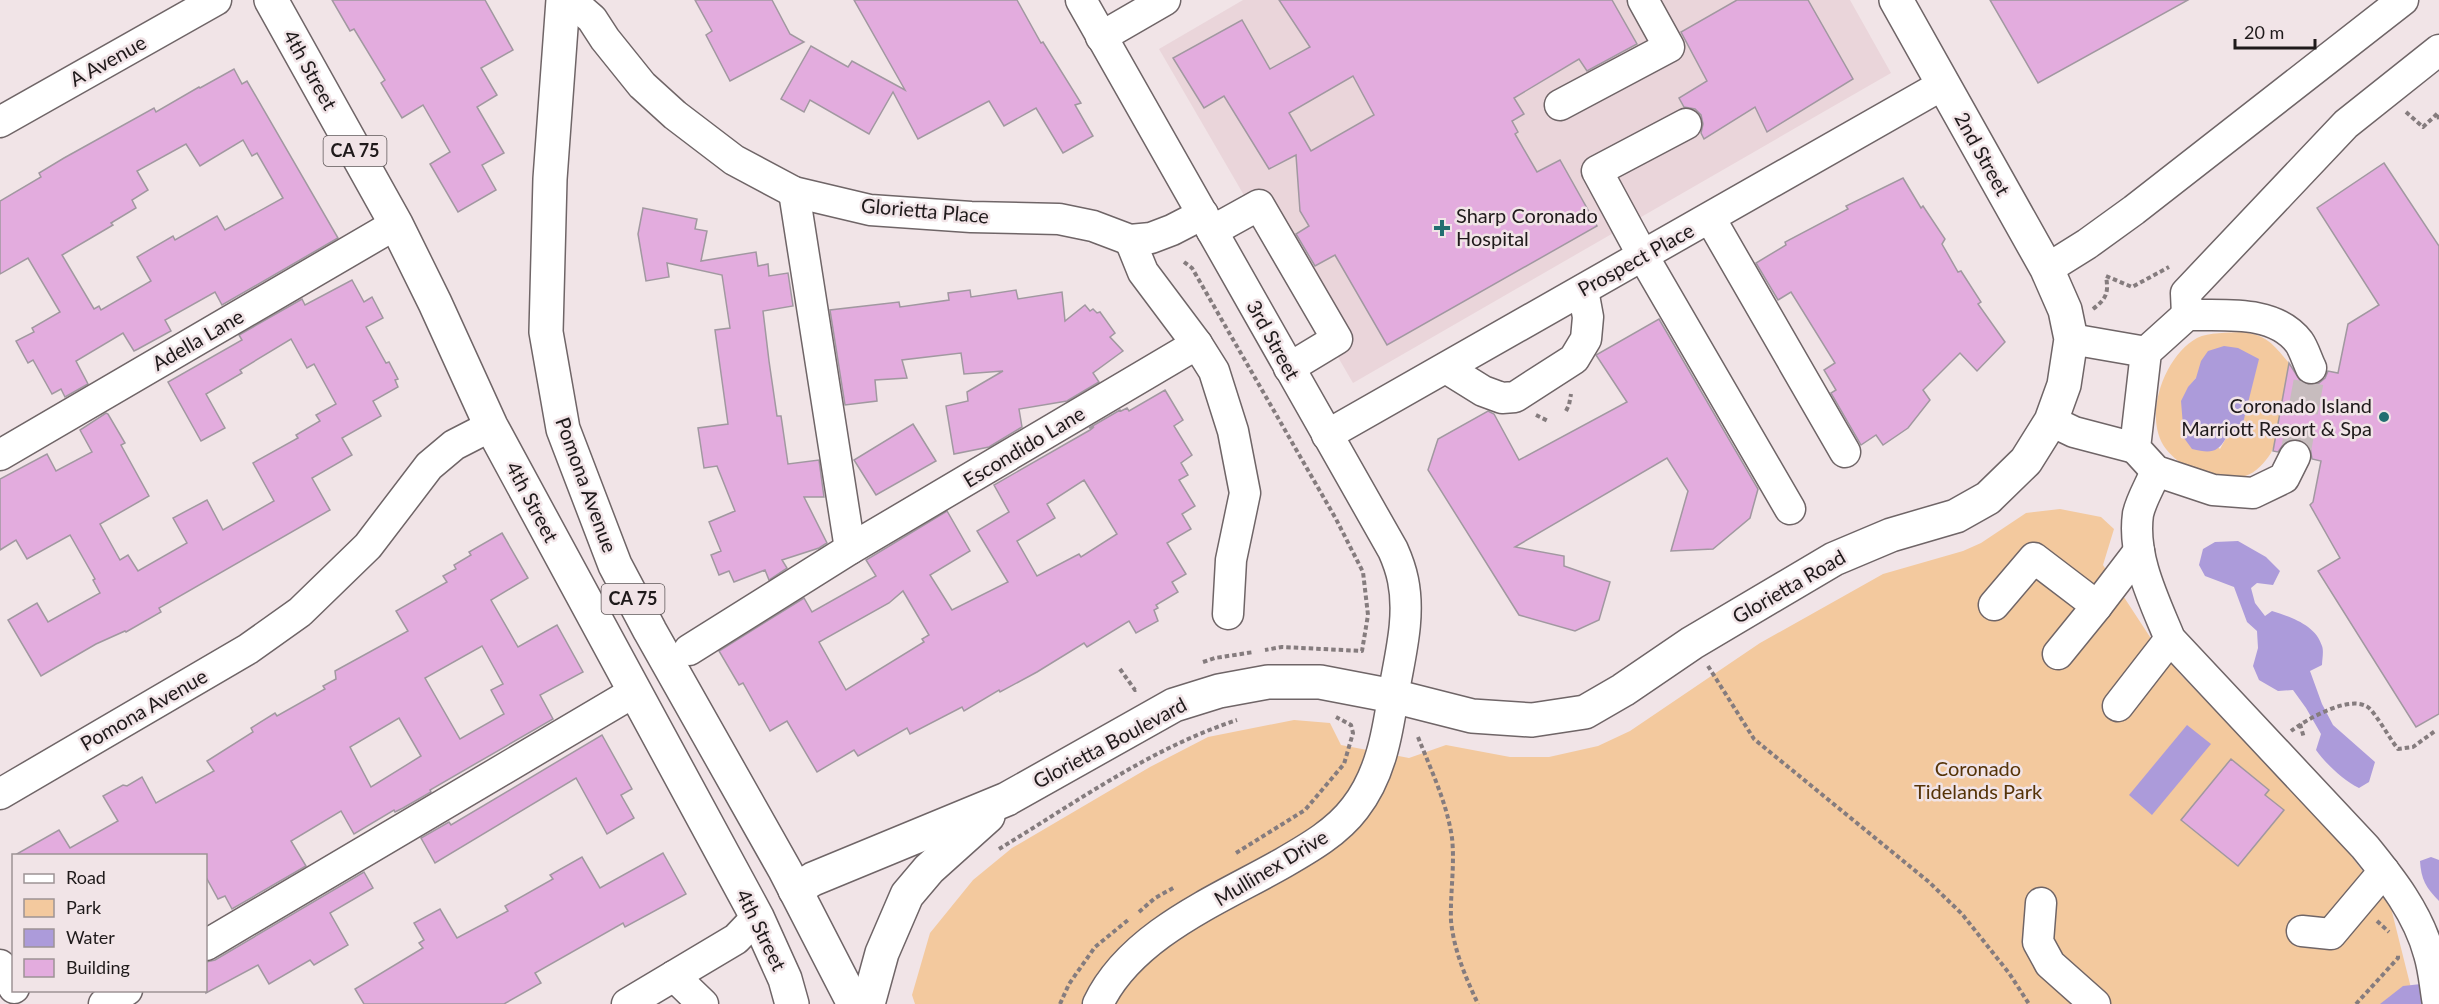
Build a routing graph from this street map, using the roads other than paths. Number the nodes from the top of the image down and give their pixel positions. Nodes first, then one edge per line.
1 (216, 0) edge
2 (271, 0) edge
3 (563, 0) edge
4 (570, 0) edge
5 (1081, 0) edge
6 (1165, 0) edge
7 (1643, 0) edge
8 (1896, 0) edge
9 (2403, 0) edge
10 (1101, 37) junction
11 (2439, 50) edge
12 (1944, 84) junction
13 (1560, 105) dead end
14 (0, 122) edge
15 (1686, 124) dead end
16 (794, 192) junction
17 (1710, 218) junction
18 (1207, 223) junction
19 (396, 224) junction
20 (1130, 240) junction
21 (1643, 256) junction
22 (2047, 268) junction
23 (1583, 290) junction
24 (2187, 315) junction
25 (2076, 320) junction
26 (1197, 344) junction
27 (2146, 352) junction
28 (1289, 368) junction
29 (1446, 368) junction
30 (2311, 368) tunnel mouth
31 (2050, 421) junction
32 (491, 426) junction
33 (1327, 435) junction
34 (2135, 448) junction
35 (1845, 452) dead end
36 (0, 455) edge
37 (2295, 456) tunnel mouth
38 (2156, 471) junction
39 (1791, 509) dead end
40 (850, 549) junction
41 (2139, 550) junction
42 (1994, 605) dead end
43 (2097, 606) junction
44 (1228, 614) dead end
45 (2170, 639) junction
46 (689, 650) dead end
47 (2058, 654) dead end
48 (634, 692) junction
49 (1393, 696) junction
50 (2118, 706) dead end
51 (0, 794) edge
52 (1007, 799) junction
53 (2384, 872) junction
54 (795, 890) junction
55 (2041, 903) dead end
56 (757, 917) junction
57 (2302, 931) dead end
58 (207, 944) edge
59 (0, 965) edge
60 (674, 976) junction
61 (12, 986) edge
62 (125, 992) edge
63 (105, 1004) edge
64 (627, 1004) edge
65 (703, 1004) edge
66 (792, 1004) edge
67 (854, 1004) edge
68 (868, 1004) edge
69 (1098, 1004) edge
70 (2095, 1004) edge
71 (2438, 1004) edge

1 - 14 street, A Avenue
2 - 19 main road, 4th Street / CA 75
3 - 54 main road, Pomona Avenue / CA 75
4 - 16 street, Glorietta Place
5 - 10 street, 3rd Street
6 - 10 street
7 - 13 street
8 - 12 main road, 2nd Street
9 - 22 street
10 - 18 street, 3rd Street
11 - 24 street
12 - 17 street, Prospect Place
12 - 22 main road, 2nd Street
15 - 21 street
16 - 20 street, Glorietta Place
16 - 40 street
17 - 21 street, Prospect Place
17 - 35 street
18 - 20 street
18 - 28 street, 3rd Street
18 - 28 street
19 - 32 main road, 4th Street / CA 75
19 - 36 street, Adella Lane
20 - 26 street
21 - 23 street, Prospect Place
21 - 39 street
22 - 25 main road, 2nd Street
23 - 29 street, Prospect Place
23 - 29 street
24 - 27 street
24 - 30 street
25 - 27 street
25 - 31 main road, Glorietta Road
26 - 40 street, Escondido Lane
26 - 44 street
27 - 34 street
28 - 33 street, 3rd Street
29 - 33 street, Prospect Place
31 - 34 street
31 - 49 main road, Glorietta Road
32 - 48 main road, 4th Street / CA 75
32 - 51 street, Pomona Avenue
33 - 49 street, 3rd Street
34 - 38 street
37 - 38 street
38 - 41 street
40 - 46 street, Escondido Lane
41 - 43 street
41 - 45 street
42 - 43 street
43 - 47 street
45 - 50 street
45 - 53 street
48 - 56 main road, 4th Street / CA 75
48 - 58 street
49 - 52 main road, Glorietta Boulevard
49 - 69 street, Mullinex Drive
52 - 54 main road, Glorietta Boulevard
52 - 68 main road, Glorietta Boulevard
53 - 57 street
53 - 71 street
54 - 67 main road, CA 75
55 - 70 street
56 - 60 street
56 - 66 main road, 4th Street / CA 75
59 - 61 street
60 - 64 street
60 - 65 street
62 - 63 street

